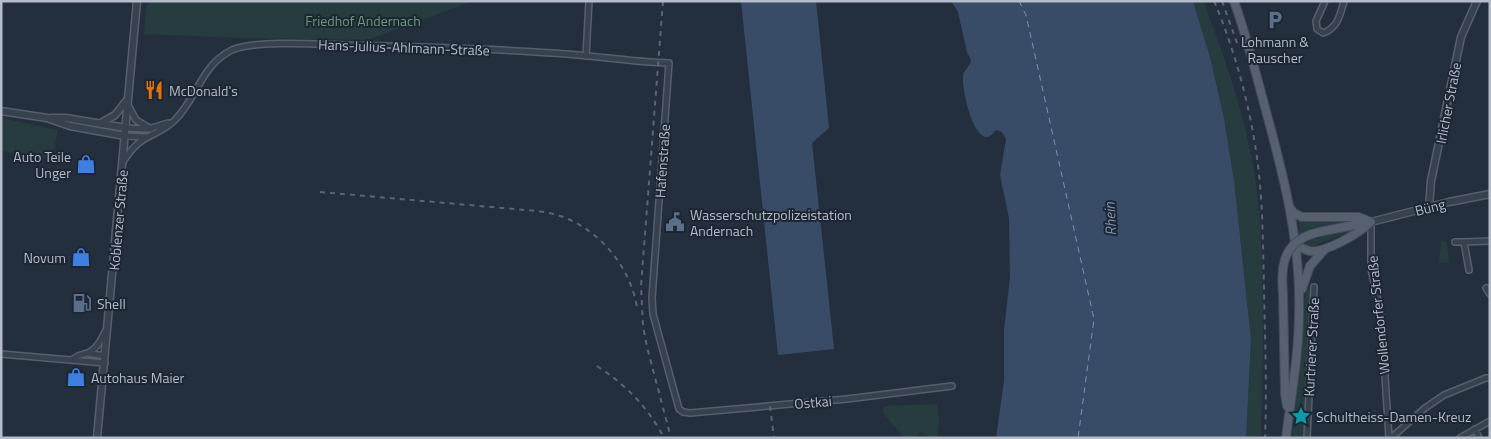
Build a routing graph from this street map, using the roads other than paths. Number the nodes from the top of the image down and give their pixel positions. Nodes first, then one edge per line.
1 (137, 1) edge
2 (588, 1) edge
3 (1234, 1) edge
4 (1325, 1) edge
5 (1344, 1) edge
6 (1477, 1) edge
7 (586, 56) junction
8 (669, 63) joint
9 (128, 101) junction
10 (1, 111) edge
11 (48, 118) junction
12 (173, 121) junction
13 (101, 123) junction
14 (126, 128) junction
15 (152, 129) junction
16 (125, 136) junction
17 (147, 137) junction
18 (123, 162) junction
19 (1490, 194) edge
20 (1289, 205) junction
21 (1429, 206) junction
22 (1371, 222) junction
23 (1490, 241) edge
24 (1455, 242) dead end
25 (1464, 242) junction
26 (1296, 243) junction
27 (1325, 248) junction
28 (1469, 270) dead end
29 (1314, 287) dead end
30 (1486, 288) dead end
31 (1490, 294) edge
32 (1299, 299) junction
33 (108, 327) junction
34 (87, 353) junction
35 (1, 354) edge
36 (72, 359) junction
37 (105, 360) junction
38 (1490, 378) edge
39 (952, 386) dead end
40 (677, 405) joint
41 (1288, 414) junction
42 (1490, 421) edge
43 (1475, 429) junction
44 (97, 438) edge
45 (1286, 438) edge
46 (1307, 438) edge
47 (1390, 438) edge
48 (1460, 438) edge
49 (1480, 438) edge

1 - 9 street, Koblenzer Straße
2 - 7 street
3 - 20 main road
4 - 5 street
6 - 21 street, Irlicher Straße
7 - 8 street, Hans-Julius-Ahlmann-Straße
7 - 12 street, Hans-Julius-Ahlmann-Straße
8 - 40 street, Hafenstraße
9 - 13 street
9 - 14 street, Koblenzer Straße
9 - 15 street
10 - 11 street
11 - 13 street
11 - 16 street
12 - 15 street
12 - 17 street, Hans-Julius-Ahlmann-Straße
13 - 14 street
14 - 15 street
14 - 16 street, Koblenzer Straße
16 - 17 street
16 - 18 street, Koblenzer Straße
17 - 18 street, Hans-Julius-Ahlmann-Straße
18 - 33 street, Koblenzer Straße
19 - 21 street, Büng
20 - 22 main road
20 - 26 main road
21 - 22 street, Büng
22 - 27 main road
22 - 41 main road, bridge
22 - 47 street, Wollendorfer Straße
23 - 25 street
24 - 25 street
25 - 28 street
26 - 27 main road
26 - 32 main road
27 - 32 main road
29 - 46 street, Kurtrierer Straße
30 - 31 street
32 - 41 main road
33 - 34 street
33 - 37 street, Koblenzer Straße
34 - 36 street
34 - 37 street
35 - 36 street
36 - 37 street
37 - 44 street, Koblenzer Straße
38 - 47 street
39 - 40 street, Ostkai
41 - 45 main road
42 - 43 street
43 - 48 street
43 - 49 street

